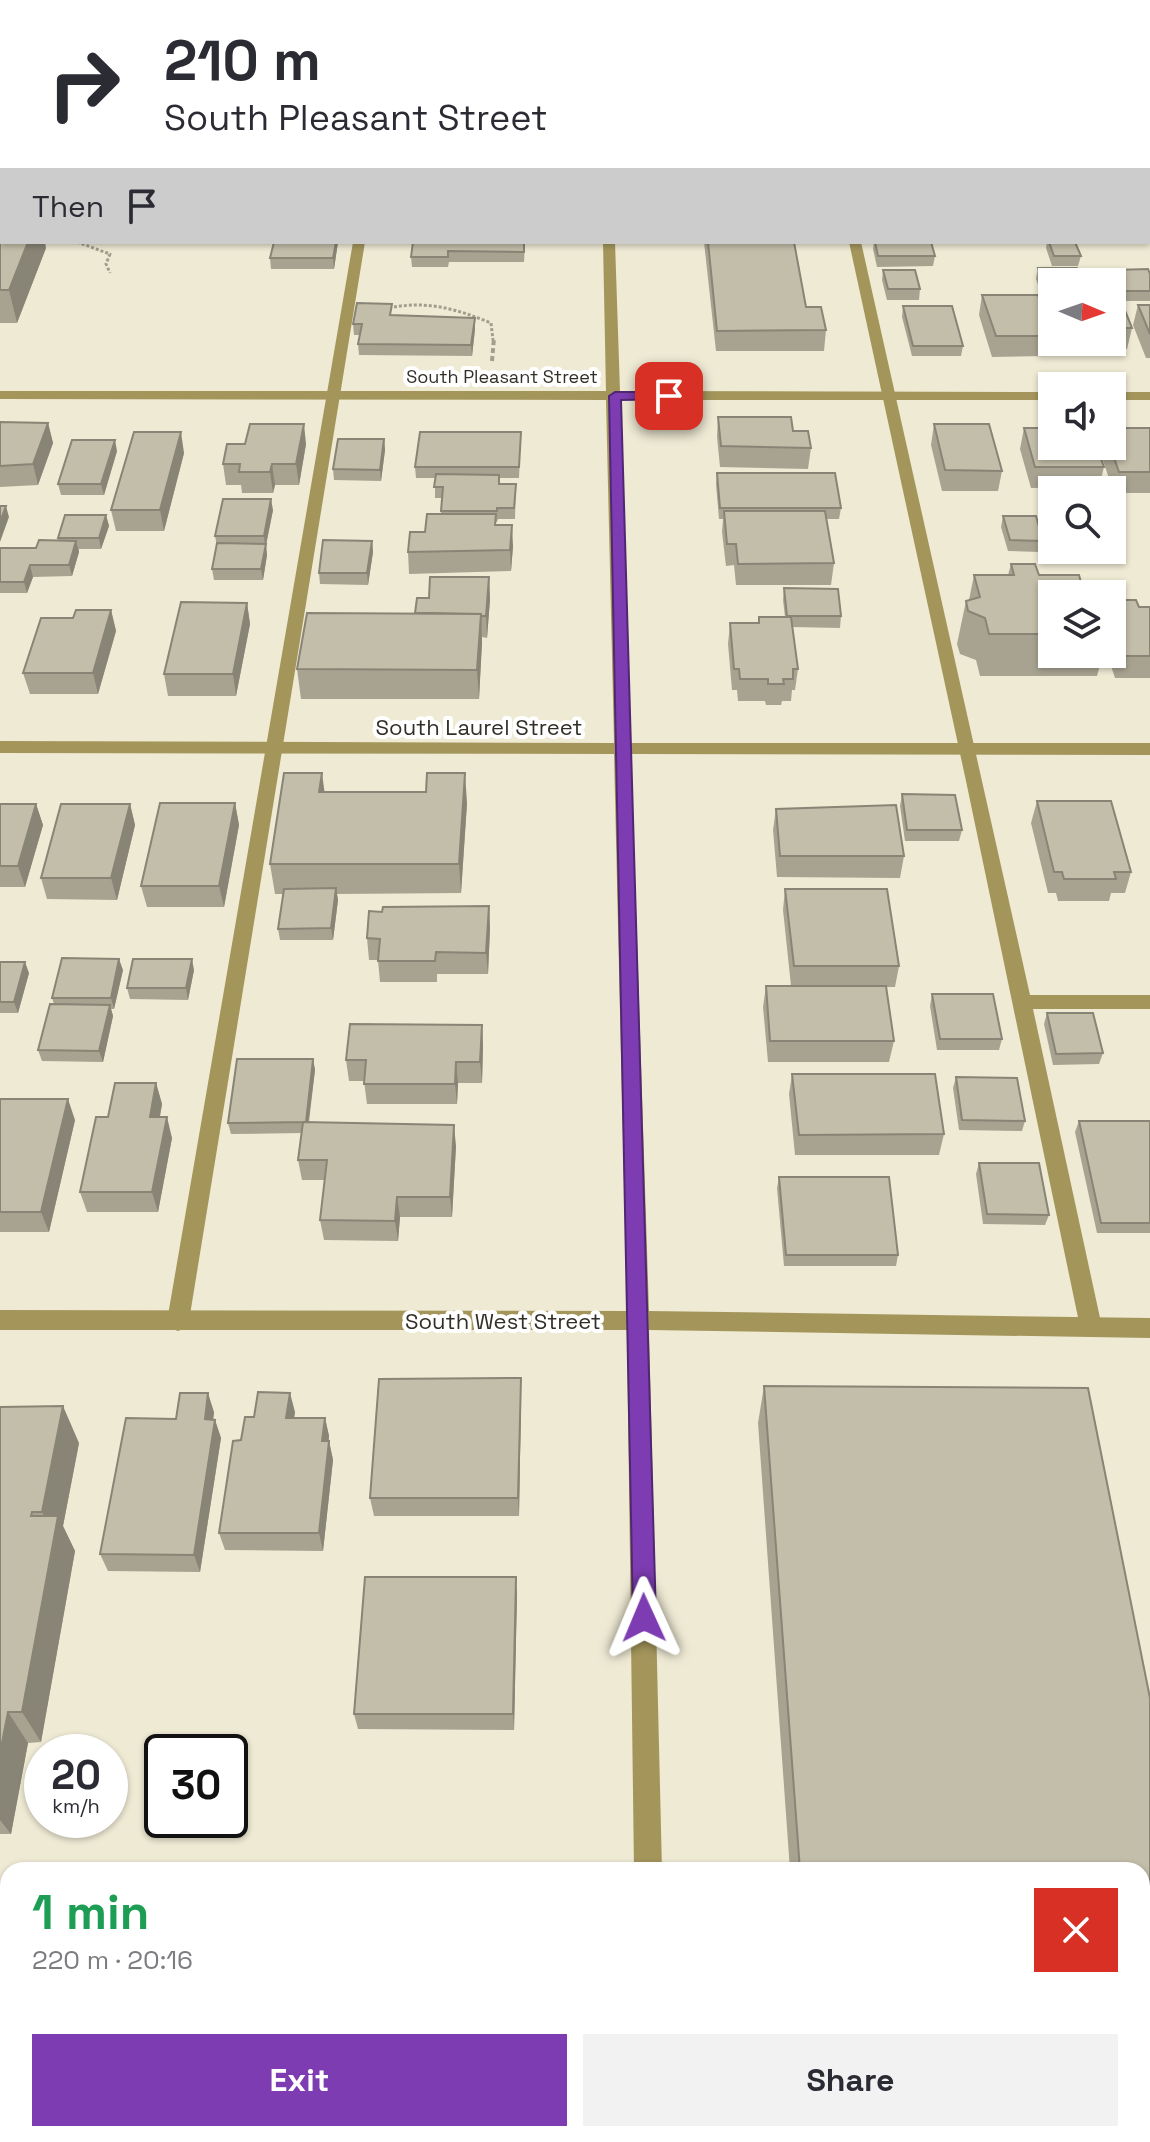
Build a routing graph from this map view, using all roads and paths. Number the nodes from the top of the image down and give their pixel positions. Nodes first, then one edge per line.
1 (82, 244) edge
2 (359, 244) edge
3 (609, 244) edge
4 (855, 244) edge
5 (110, 273) dead end
6 (348, 307) junction
7 (491, 374) dead end
8 (0, 395) edge
9 (334, 395) junction
10 (615, 396) junction
11 (1038, 396) edge
12 (1126, 396) edge
13 (1150, 396) edge
14 (890, 397) junction
15 (0, 747) edge
16 (272, 748) junction
17 (967, 749) junction
18 (1150, 749) edge
19 (623, 750) junction
20 (1020, 1002) junction
21 (1150, 1002) edge
22 (0, 1320) edge
23 (178, 1321) junction
24 (638, 1322) junction
25 (1091, 1327) junction
26 (1150, 1328) edge
27 (648, 1862) edge

1 - 5 path
2 - 6 street
3 - 10 street
4 - 14 street
6 - 7 path
6 - 9 street
8 - 9 street, South Pleasant Street
9 - 10 street, South Pleasant Street
9 - 16 street
10 - 14 street, South Pleasant Street
10 - 19 street
11 - 14 street, South Pleasant Street
12 - 13 street
14 - 17 street
15 - 16 street, South Laurel Street
16 - 19 street, South Laurel Street
16 - 23 street
17 - 18 street, South Laurel Street
17 - 19 street, South Laurel Street
17 - 20 street
19 - 24 street
20 - 21 street
20 - 25 street
22 - 23 street, South West Street
23 - 24 street, South West Street
24 - 25 street, South West Street
24 - 27 street
25 - 26 street, South West Street

